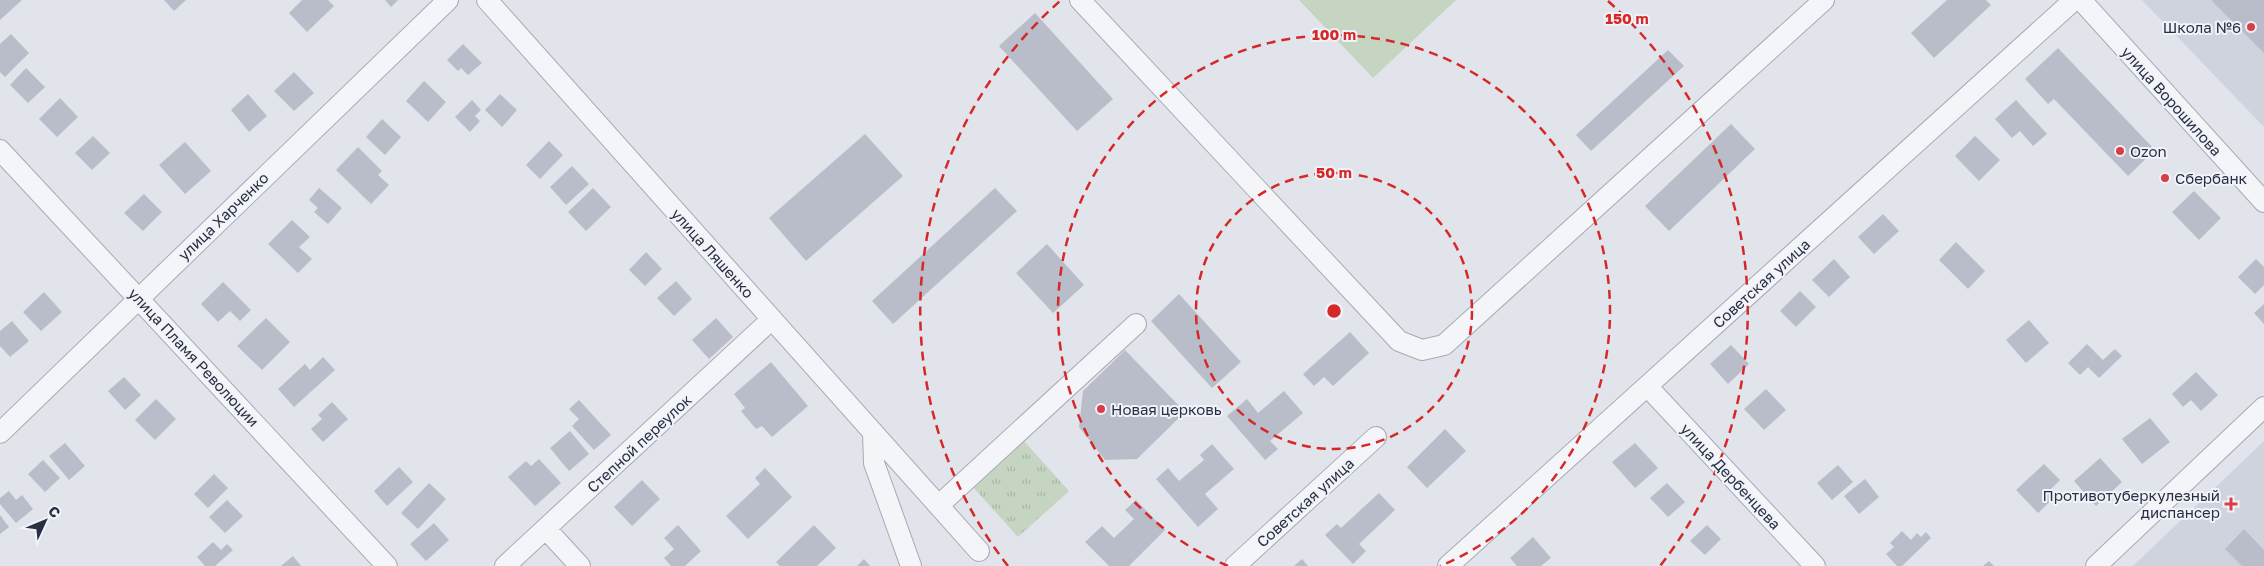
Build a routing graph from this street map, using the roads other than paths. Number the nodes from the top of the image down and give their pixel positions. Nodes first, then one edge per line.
1 (448, 0) edge
2 (487, 0) edge
3 (1080, 0) edge
4 (1824, 0) edge
5 (2074, 0) edge
6 (2081, 0) edge
7 (0, 150) edge
8 (2264, 202) edge
9 (139, 297) junction
10 (772, 319) junction
11 (1136, 324) dead end
12 (1647, 386) junction
13 (2264, 407) edge
14 (873, 432) junction
15 (0, 433) edge
16 (1376, 437) dead end
17 (939, 505) junction
18 (546, 529) junction
19 (979, 550) dead end
20 (387, 566) edge
21 (505, 566) edge
22 (580, 566) edge
23 (911, 566) edge
24 (1235, 566) edge
25 (1448, 566) edge
26 (1815, 566) edge
27 (2096, 566) edge

1 - 9 street, улица Харченко
2 - 10 street, улица Ляшенко
3 - 4 street
5 - 12 street, Советская улица
6 - 8 street, улица Ворошилова
7 - 9 street, улица Пламя Революции
9 - 15 street, улица Харченко
9 - 20 street, улица Пламя Революции
10 - 14 street, улица Ляшенко
10 - 18 street, Степной переулок
11 - 17 street
12 - 25 street, Советская улица
12 - 26 street, улица Дербенцева
13 - 27 street
14 - 17 street, улица Ляшенко
14 - 23 street
16 - 24 street, Советская улица
17 - 19 street, улица Ляшенко
18 - 21 street, Степной переулок
18 - 22 street

